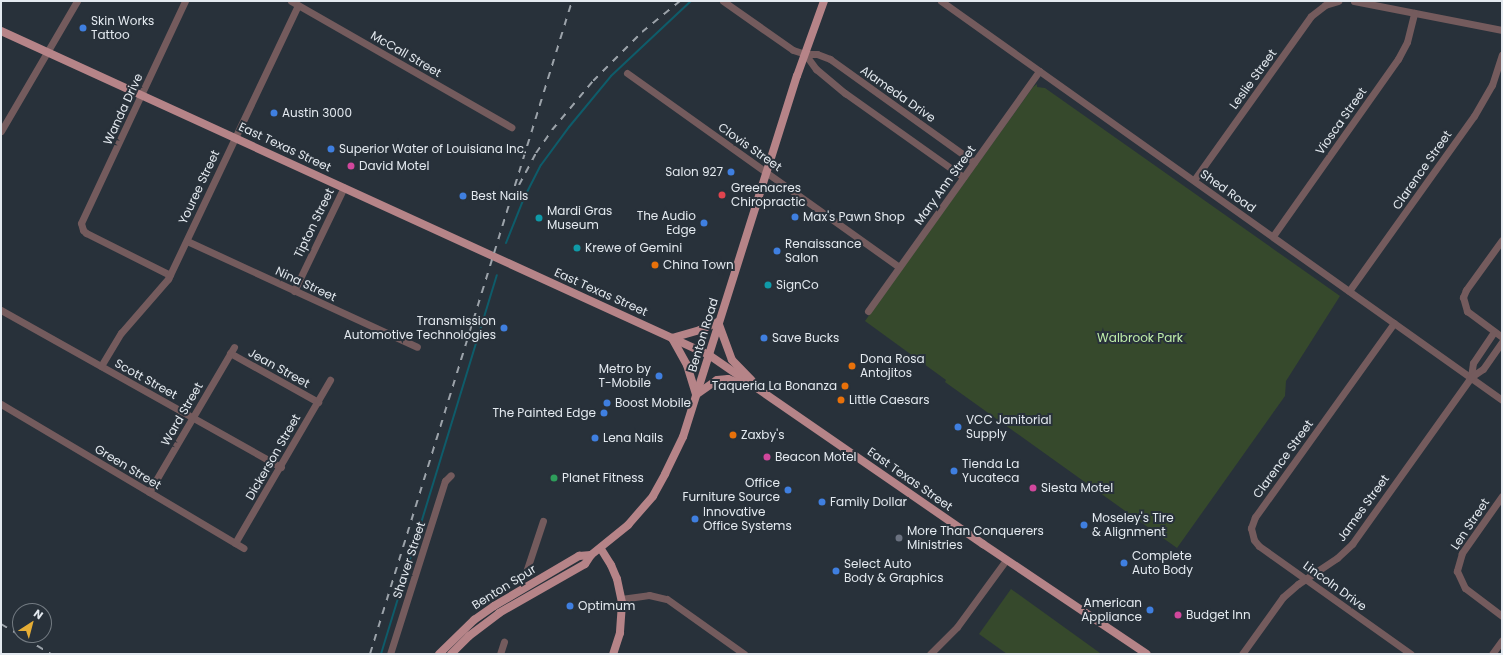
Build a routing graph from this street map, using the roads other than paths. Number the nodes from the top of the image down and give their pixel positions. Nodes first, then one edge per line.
1 (77, 1) edge
2 (185, 1) edge
3 (291, 1) edge
4 (723, 1) edge
5 (824, 1) edge
6 (941, 1) edge
7 (1338, 1) edge
8 (1354, 1) edge
9 (298, 5) junction
10 (1414, 13) junction
11 (1, 30) edge
12 (1502, 30) edge
13 (47, 51) junction
14 (804, 54) junction
15 (1502, 55) edge
16 (1039, 71) junction
17 (627, 73) dead end
18 (142, 95) junction
19 (511, 126) dead end
20 (1, 131) edge
21 (234, 137) junction
22 (974, 162) junction
23 (766, 172) junction
24 (963, 177) junction
25 (1194, 180) junction
26 (344, 187) junction
27 (1273, 236) junction
28 (1502, 240) edge
29 (187, 241) junction
30 (899, 267) junction
31 (170, 274) junction
32 (294, 291) junction
33 (1350, 291) junction
34 (1, 310) edge
35 (868, 310) dead end
36 (718, 322) junction
37 (1394, 323) junction
38 (1498, 335) edge
39 (672, 338) junction
40 (1502, 342) edge
41 (416, 347) dead end
42 (232, 350) joint
43 (709, 355) junction
44 (101, 366) junction
45 (1471, 377) junction
46 (330, 380) dead end
47 (761, 391) junction
48 (696, 395) junction
49 (1502, 400) edge
50 (318, 402) junction
51 (1, 404) edge
52 (192, 417) junction
53 (281, 467) junction
54 (451, 475) dead end
55 (149, 492) junction
56 (1502, 496) edge
57 (542, 521) dead end
58 (1251, 532) joint
59 (235, 543) junction
60 (244, 548) dead end
61 (601, 549) junction
62 (591, 555) junction
63 (1006, 560) junction
64 (525, 576) dead end
65 (1306, 579) junction
66 (621, 599) junction
67 (1502, 616) edge
68 (1502, 640) edge
69 (504, 642) dead end
70 (390, 654) edge
71 (439, 654) edge
72 (451, 654) edge
73 (500, 654) edge
74 (613, 654) edge
75 (744, 654) edge
76 (930, 654) edge
77 (1148, 654) edge
78 (1242, 654) edge
79 (1411, 654) edge
80 (1492, 654) edge

1 - 13 street
2 - 18 street, Wanda Drive
3 - 9 street, McCall Street
4 - 14 street, Alameda Drive
5 - 14 main road, Benton Road
6 - 16 street, Shed Road
7 - 25 street, Leslie Street
8 - 10 street
9 - 19 street, McCall Street
9 - 21 street, Youree Street
10 - 12 street
10 - 27 street, Viosca Street
11 - 13 main road, East Texas Street
13 - 18 main road, East Texas Street
13 - 20 street
14 - 22 street, Alameda Drive
14 - 23 main road, Benton Road
14 - 24 street, Alameda Drive
15 - 33 street, Clarence Street
16 - 22 street, Mary Ann Street
16 - 25 street, Shed Road
17 - 23 street, Clovis Street
18 - 21 main road, East Texas Street
18 - 31 street, Wanda Drive
21 - 26 main road, East Texas Street
21 - 29 street, Youree Street
22 - 24 street, Mary Ann Street
23 - 30 street, Clovis Street
23 - 36 main road, Benton Road
24 - 30 street, Mary Ann Street
25 - 27 street, Shed Road
26 - 32 street, Tipton Street
26 - 39 main road, East Texas Street
27 - 33 street, Shed Road
28 - 38 street
29 - 31 street, Youree Street
29 - 32 street, Nina Street
30 - 35 street, Mary Ann Street
31 - 44 street, Youree Street
32 - 41 street, Nina Street
33 - 37 street, Shed Road
34 - 44 street, Scott Street
36 - 39 main road
36 - 43 main road, Benton Road
36 - 47 main road
37 - 45 street, Shed Road
37 - 58 street, Clarence Street
38 - 45 street, James Street
39 - 43 main road, East Texas Street
39 - 48 main road
40 - 45 street, James Street
42 - 50 street, Jean Street
42 - 52 street, Ward Street
43 - 47 main road, East Texas Street
43 - 48 main road, Benton Road
44 - 52 street, Scott Street
45 - 49 street, Shed Road
45 - 65 street, James Street
46 - 50 street, Dickerson Street
47 - 48 main road
47 - 63 main road, East Texas Street
48 - 61 main road, Benton Road
50 - 53 street, Dickerson Street
51 - 55 street, Green Street
52 - 53 street, Scott Street
52 - 55 street, Ward Street
53 - 59 street, Dickerson Street
54 - 70 street, Shaver Street
55 - 59 street, Green Street
56 - 67 street, Len Street
57 - 64 street
58 - 65 street, Lincoln Drive
59 - 60 street, Green Street
61 - 62 main road, Benton Spur
61 - 66 main road
62 - 71 main road, Benton Spur
62 - 72 main road, Benton Spur
63 - 76 street
63 - 77 main road, East Texas Street
65 - 78 street, James Street
65 - 79 street, Lincoln Drive
66 - 74 main road
66 - 75 street
68 - 80 street
69 - 73 street

